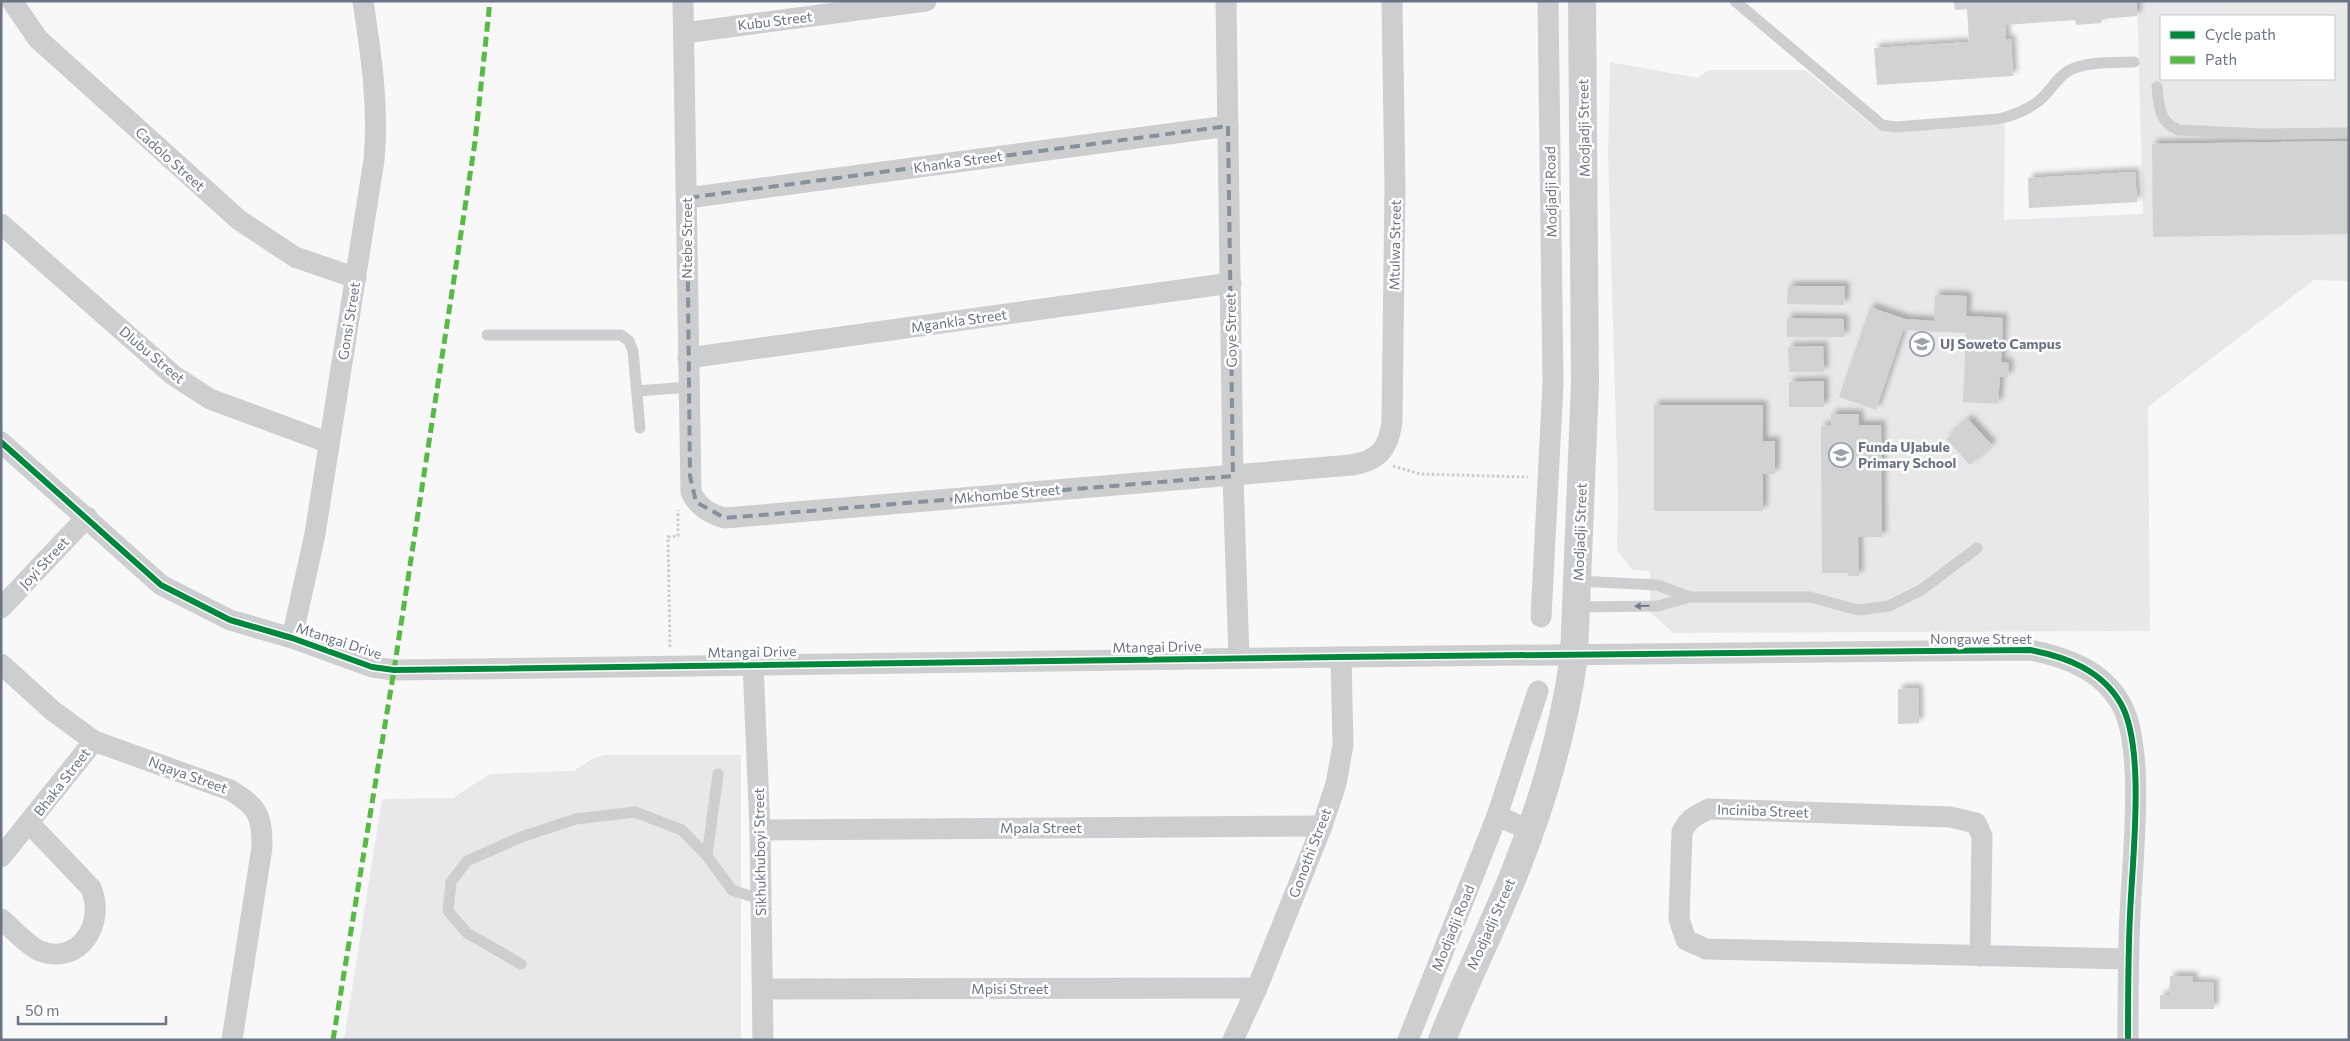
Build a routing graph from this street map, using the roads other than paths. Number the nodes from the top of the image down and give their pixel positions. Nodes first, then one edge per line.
1 (12, 1) edge
2 (363, 1) edge
3 (683, 1) edge
4 (926, 1) edge
5 (1226, 1) edge
6 (1392, 1) edge
7 (1548, 1) edge
8 (1582, 1) edge
9 (1735, 1) edge
10 (684, 33) junction
11 (2134, 62) dead end
12 (2157, 88) dead end
13 (1228, 126) junction
14 (2349, 133) edge
15 (687, 198) junction
16 (1, 224) edge
17 (356, 278) junction
18 (1231, 283) junction
19 (487, 335) dead end
20 (688, 358) junction
21 (1554, 384) junction
22 (1585, 384) junction
23 (688, 387) junction
24 (637, 391) junction
25 (640, 428) dead end
26 (1, 442) edge
27 (329, 443) junction
28 (1351, 465) joint
29 (690, 476) joint
30 (1233, 476) junction
31 (87, 517) junction
32 (1978, 548) dead end
33 (1578, 594) junction
34 (1690, 597) junction
35 (1, 608) edge
36 (1541, 617) dead end
37 (292, 638) junction
38 (1574, 656) junction
39 (1341, 657) junction
40 (1239, 658) junction
41 (1, 664) edge
42 (753, 664) junction
43 (1538, 691) dead end
44 (94, 741) junction
45 (718, 774) dead end
46 (1497, 816) junction
47 (29, 823) junction
48 (1322, 826) junction
49 (760, 830) junction
50 (1530, 830) junction
51 (707, 856) junction
52 (1, 857) edge
53 (762, 900) junction
54 (1, 919) edge
55 (1980, 956) junction
56 (2128, 959) junction
57 (522, 964) dead end
58 (1257, 988) junction
59 (763, 990) junction
60 (232, 1040) edge
61 (763, 1040) edge
62 (1233, 1040) edge
63 (1408, 1040) edge
64 (1442, 1040) edge
65 (2128, 1040) edge

1 - 17 street, Cadolo Street
2 - 17 street, Gonsi Street
3 - 10 street, Ntebe Street
4 - 10 street, Kubu Street
5 - 13 street, Goye Street
6 - 28 street, Mtulwa Street
7 - 21 street, Modjadji Road
8 - 22 street, Modjadji Street
9 - 11 lane
10 - 15 street, Ntebe Street
12 - 14 lane
13 - 15 street, Khanka Street
13 - 18 street, Goye Street
15 - 20 street, Ntebe Street
16 - 27 street, Dlubu Street
17 - 27 street, Gonsi Street
18 - 20 street, Mgankla Street
18 - 30 street, Goye Street
19 - 24 lane
20 - 23 street, Ntebe Street
21 - 22 street
21 - 36 street, Modjadji Road
22 - 33 street, Modjadji Street
23 - 24 lane
23 - 29 street, Ntebe Street
24 - 25 lane
26 - 31 street, Mtangai Drive
27 - 37 street, Gonsi Street
28 - 30 street, Mkhombe Street
29 - 30 street, Mkhombe Street
30 - 40 street, Goye Street
31 - 35 street, Joyi Street
31 - 37 street, Mtangai Drive
32 - 34 lane
34 -> 33 lane
33 - 34 lane
33 - 38 street, Modjadji Street
37 - 42 street, Mtangai Drive
38 - 39 street, Mtangai Drive
38 - 50 street, Modjadji Street
38 - 56 street, Nongawe Street
39 - 40 street, Mtangai Drive
39 - 48 street, Gonothi Street
40 - 42 street, Mtangai Drive
41 - 44 street, Nqaya Street
42 - 49 street, Sikhukhuboyi Street
43 - 46 street, Modjadji Road
44 - 47 street, Bhaka Street
44 - 60 street, Nqaya Street
45 - 51 lane
46 - 50 street
46 - 63 street, Modjadji Road
47 - 52 street, Bhaka Street
47 - 54 street, Bhaka Street
48 - 49 street, Mpala Street
48 - 58 street, Gonothi Street
49 - 53 street, Sikhukhuboyi Street
50 - 64 street, Modjadji Street
51 - 53 lane
51 - 57 lane
53 - 59 street, Sikhukhuboyi Street
55 - 55 street, Inciniba Street
55 - 56 street, Inciniba Street
56 - 65 street, Nongawe Street
58 - 59 street, Mpisi Street
58 - 62 street, Gonothi Street
59 - 61 street, Sikhukhuboyi Street

